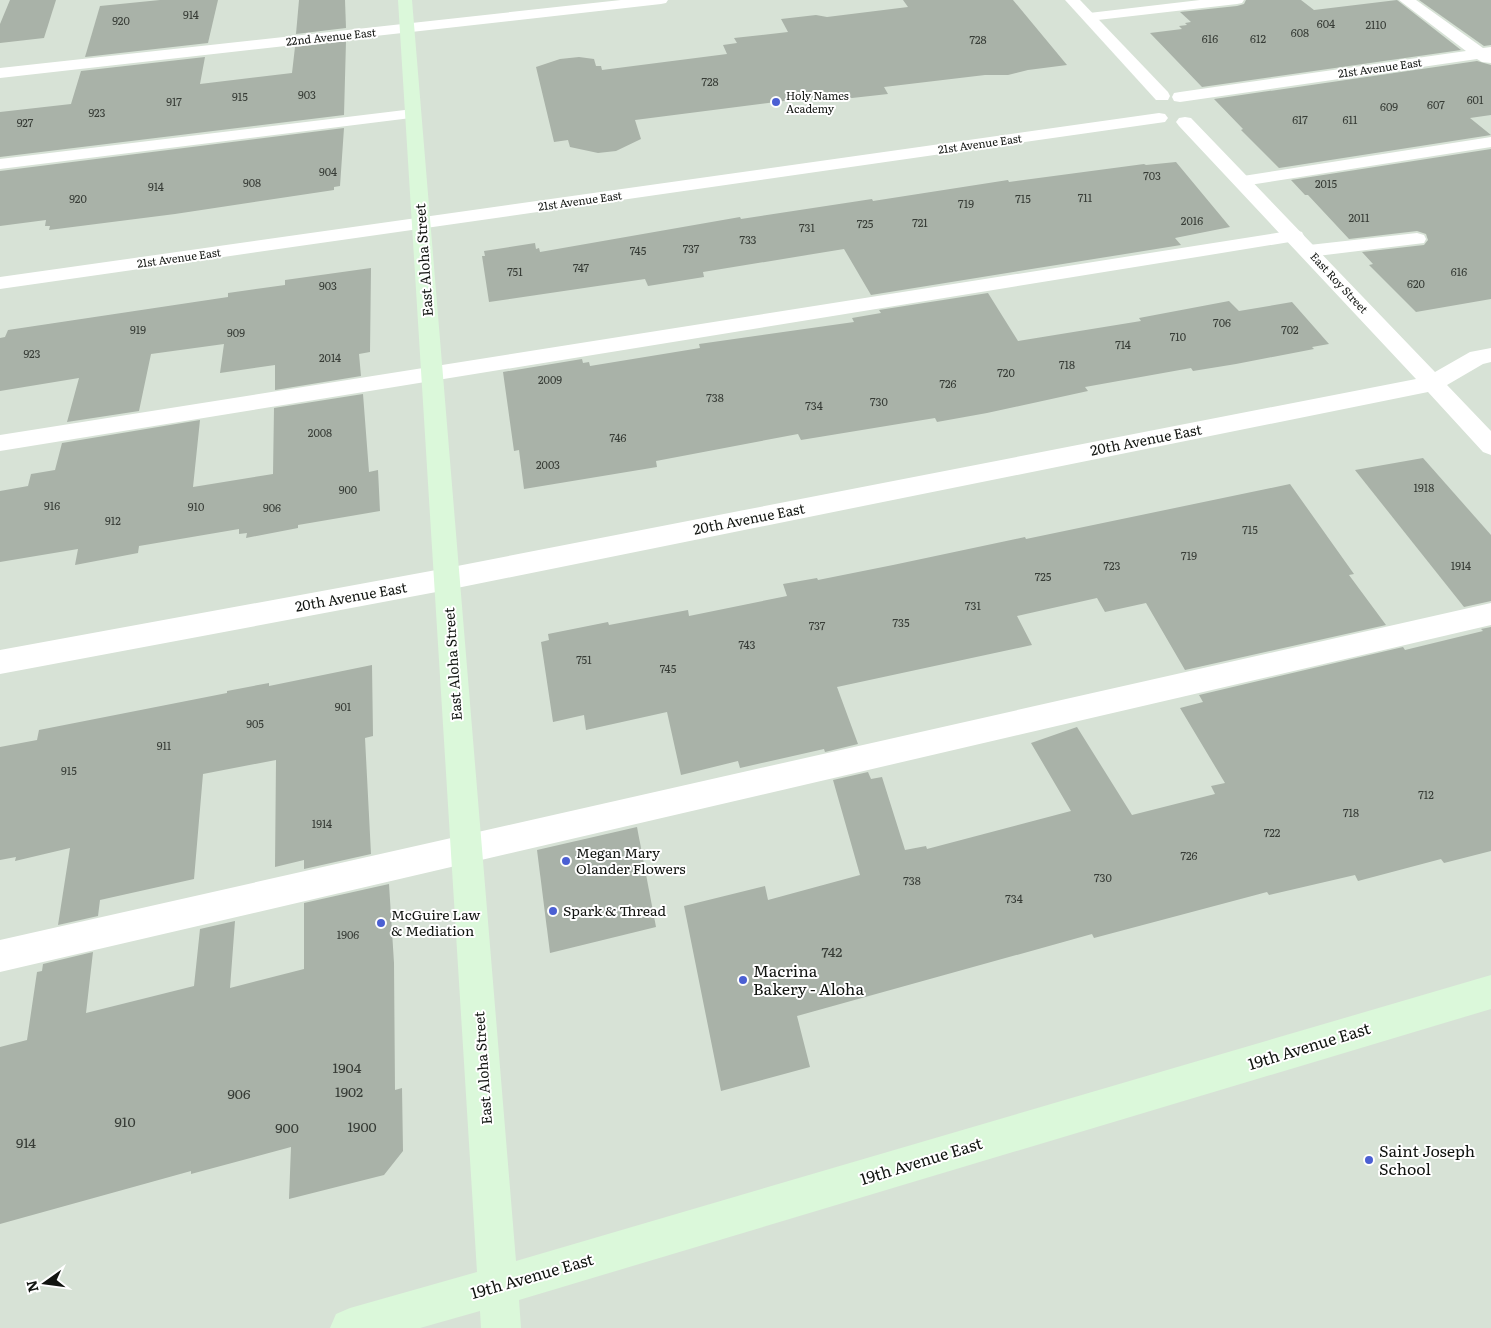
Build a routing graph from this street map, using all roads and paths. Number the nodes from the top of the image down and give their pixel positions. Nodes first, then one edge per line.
1 (405, 0) edge
2 (661, 0) edge
3 (1072, 0) edge
4 (1237, 0) edge
5 (1406, 0) edge
6 (1089, 17) junction
7 (407, 29) junction
8 (1487, 56) edge
9 (0, 73) edge
10 (1162, 96) junction
11 (1180, 97) junction
12 (413, 114) junction
13 (1159, 118) junction
14 (1185, 122) junction
15 (1491, 142) edge
16 (0, 164) edge
17 (1243, 181) junction
18 (421, 224) junction
19 (1295, 236) junction
20 (1417, 239) dead end
21 (1309, 251) junction
22 (0, 283) edge
23 (1491, 355) edge
24 (432, 374) junction
25 (1431, 384) junction
26 (0, 443) edge
27 (1491, 446) edge
28 (447, 579) junction
29 (1491, 614) edge
30 (0, 662) edge
31 (466, 849) junction
32 (0, 956) edge
33 (1491, 992) edge
34 (498, 1286) junction
35 (350, 1328) edge
36 (501, 1328) edge

1 - 7 street, East Aloha Street
2 - 7 street, 22nd Avenue East
3 - 6 street
4 - 6 lane
5 - 8 street
6 - 10 street
7 - 9 street, 22nd Avenue East
7 - 12 street, East Aloha Street
8 - 11 street, 21st Avenue East
10 - 11 street
10 - 13 street
11 - 14 street
12 - 16 lane
12 - 18 street, East Aloha Street
13 - 14 street
13 - 18 street, 21st Avenue East
14 - 17 street, East Roy Street
15 - 17 lane
17 - 19 street, East Roy Street
18 - 22 street, 21st Avenue East
18 - 24 street, East Aloha Street
19 - 21 street, East Roy Street
19 - 24 lane
20 - 21 lane
21 - 25 street, East Roy Street
23 - 25 street, 20th Avenue East
24 - 26 lane
24 - 28 street, East Aloha Street
25 - 27 street, East Roy Street
25 - 28 street, 20th Avenue East
28 - 30 street, 20th Avenue East
28 - 31 street, East Aloha Street
29 - 31 lane
31 - 32 lane
31 - 34 street, East Aloha Street
33 - 34 street, 19th Avenue East
34 - 35 street, 19th Avenue East
34 - 36 street, East Aloha Street

